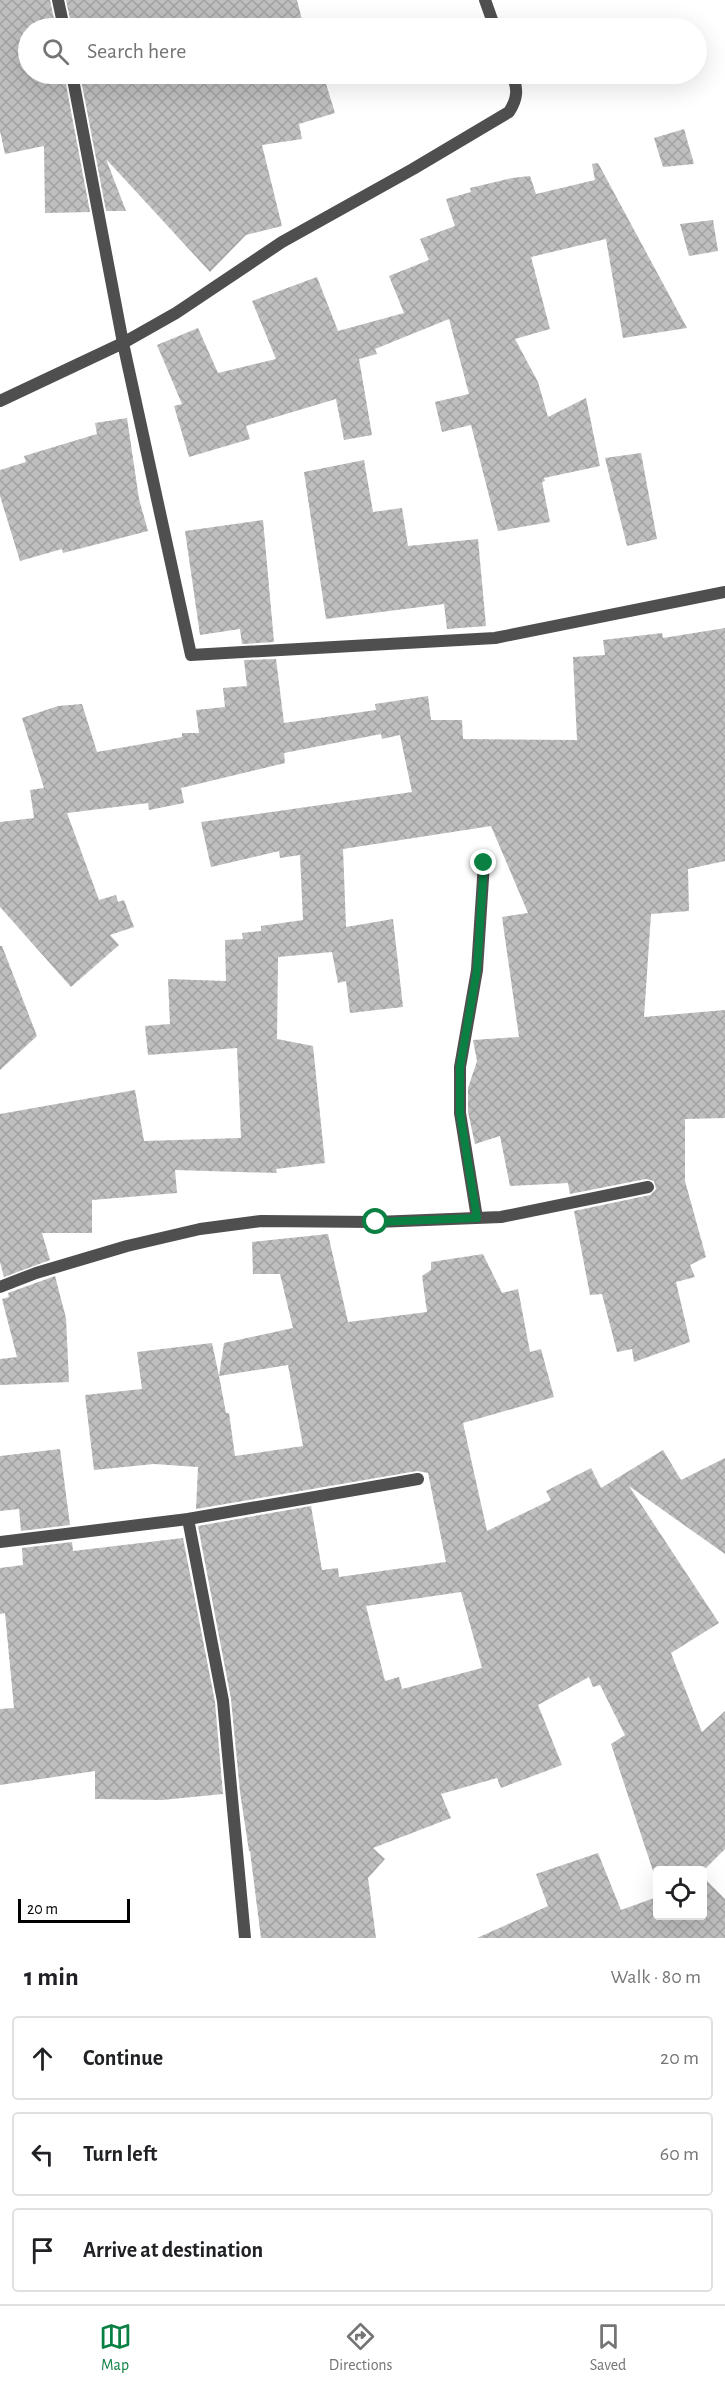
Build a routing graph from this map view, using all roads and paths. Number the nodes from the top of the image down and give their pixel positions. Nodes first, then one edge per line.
1 (58, 0) edge
2 (485, 0) edge
3 (62, 18) edge
4 (491, 18) edge
5 (74, 84) edge
6 (516, 84) edge
7 (123, 343) junction
8 (0, 401) edge
9 (725, 592) edge
10 (484, 863) dead end
11 (648, 1187) dead end
12 (477, 1218) junction
13 (0, 1287) edge
14 (418, 1479) dead end
15 (188, 1519) junction
16 (0, 1542) edge
17 (244, 1938) edge

1 - 3 street
2 - 4 street
5 - 7 street
6 - 7 street
7 - 8 street
7 - 9 street
10 - 12 street
11 - 12 street
12 - 13 street
14 - 15 street
15 - 16 street
15 - 17 street

